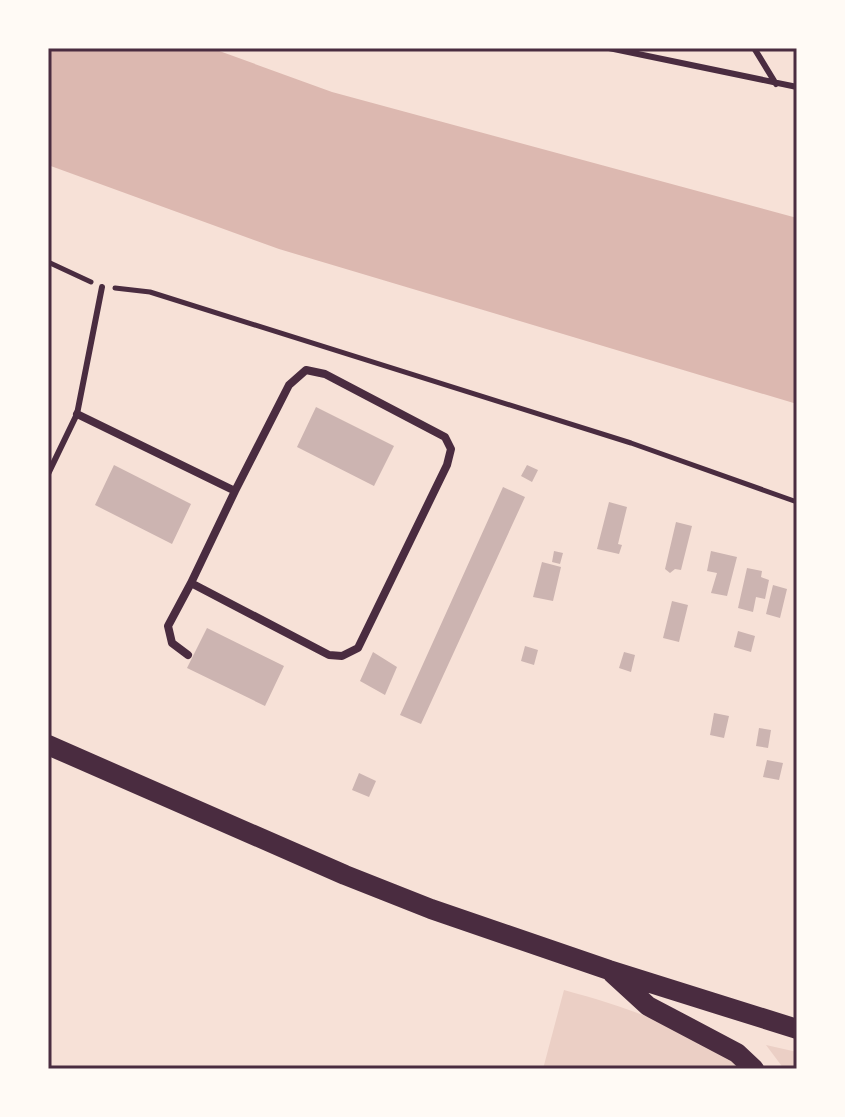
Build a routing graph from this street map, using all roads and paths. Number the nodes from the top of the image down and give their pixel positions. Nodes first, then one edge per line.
1 (609, 48) edge
2 (754, 48) edge
3 (776, 84) junction
4 (797, 87) edge
5 (48, 262) edge
6 (102, 287) junction
7 (77, 414) junction
8 (48, 474) edge
9 (235, 491) junction
10 (797, 500) edge
11 (191, 583) junction
12 (188, 655) dead end
13 (48, 745) edge
14 (609, 970) junction
15 (797, 1029) edge
16 (754, 1069) edge

1 - 3 lane
2 - 3 lane
3 - 4 lane
5 - 6 path
6 - 7 lane
6 - 10 path
7 - 8 lane
7 - 9 street
9 - 11 street
9 - 11 street
11 - 12 street
13 - 14 main road
14 - 15 main road
14 - 16 main road

